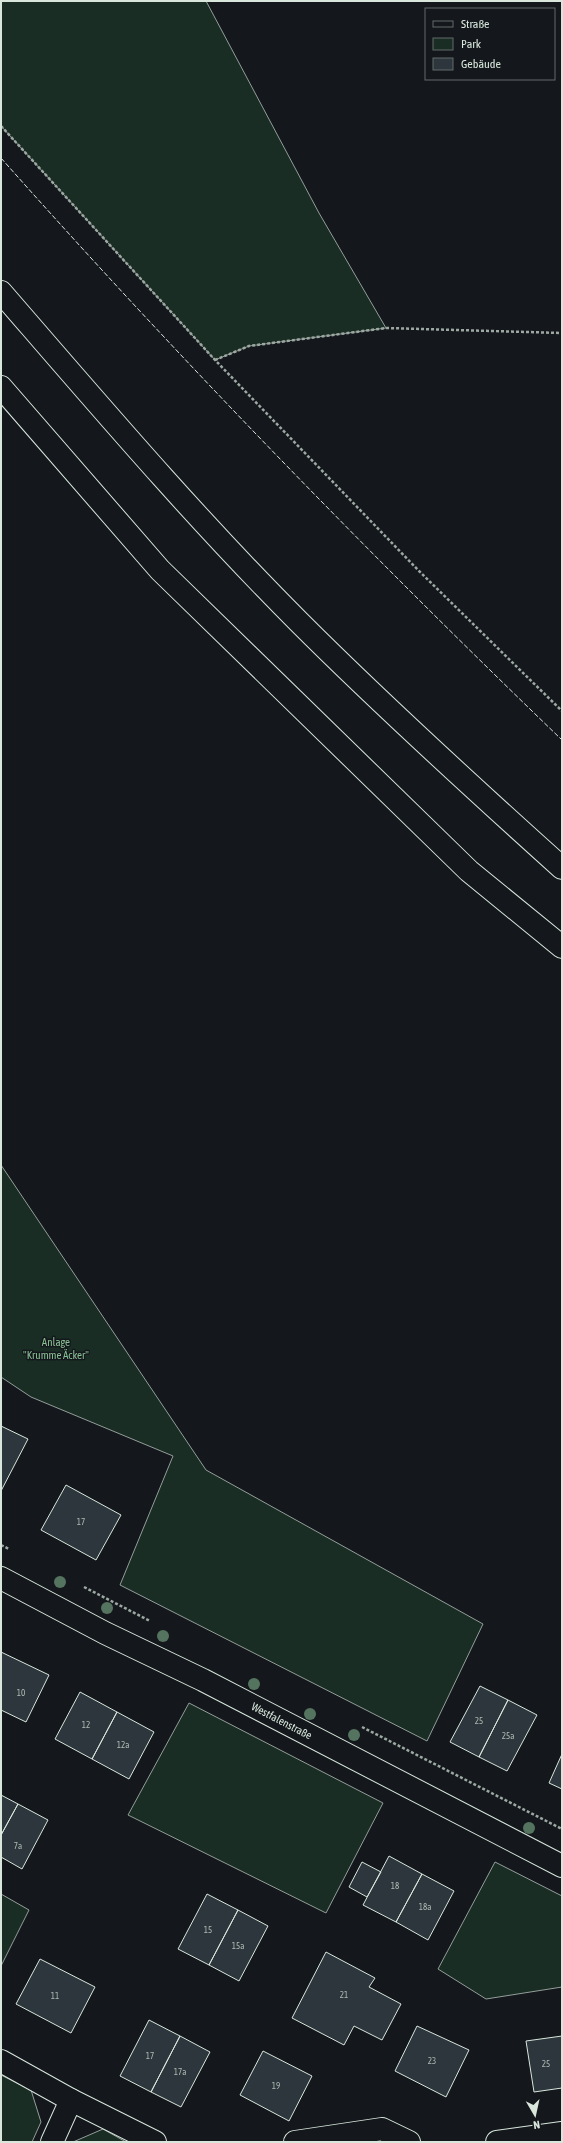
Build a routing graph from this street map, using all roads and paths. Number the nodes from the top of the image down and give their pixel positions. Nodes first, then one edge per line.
1 (1, 126) edge
2 (1, 292) edge
3 (562, 333) edge
4 (215, 360) junction
5 (1, 387) edge
6 (562, 710) edge
7 (562, 868) edge
8 (562, 947) edge
9 (1, 1578) edge
10 (562, 1866) edge
11 (1, 2061) edge
12 (70, 2100) junction
13 (562, 2133) edge
14 (52, 2142) edge
15 (155, 2142) edge
16 (295, 2142) edge
17 (409, 2142) edge
18 (497, 2142) edge

1 - 4 path
2 - 7 main road
3 - 4 path
4 - 6 path
5 - 8 main road
9 - 10 main road, Westfalenstraße
11 - 12 main road
12 - 14 main road
12 - 15 main road
13 - 18 main road
16 - 17 main road

